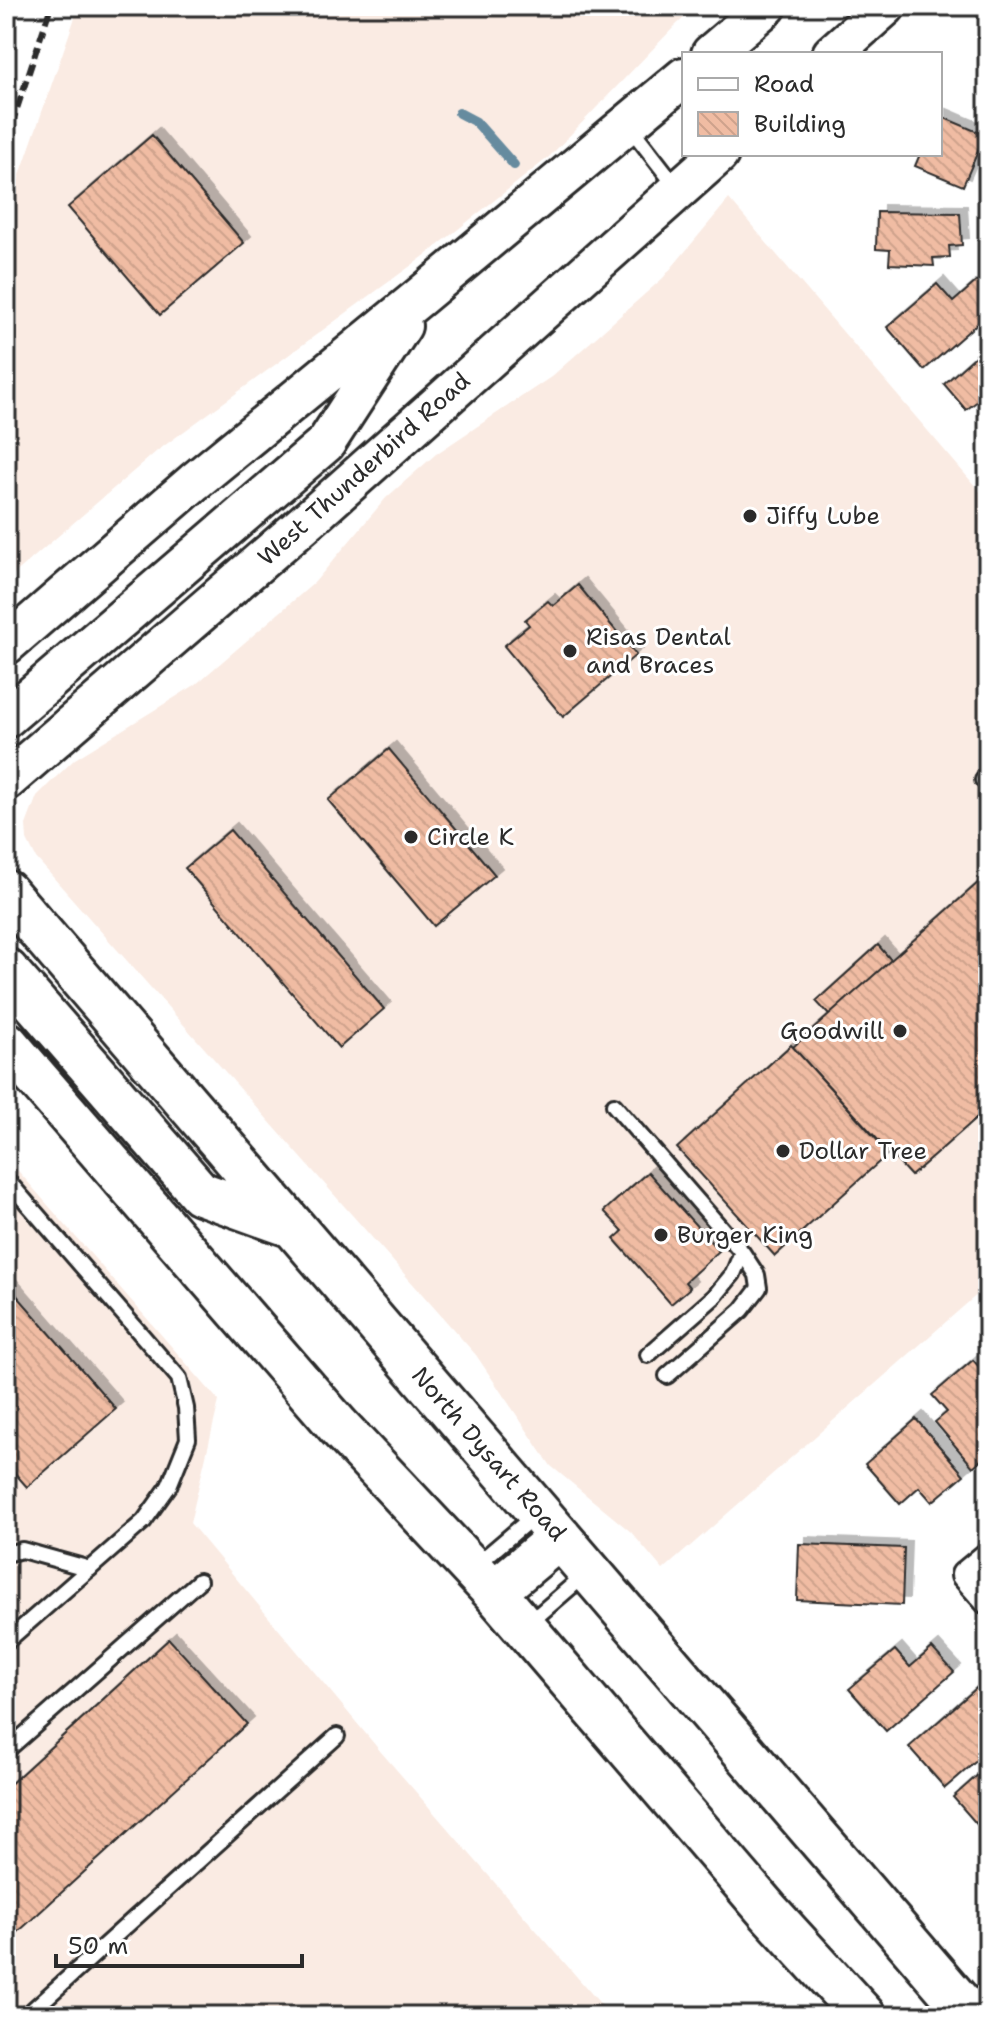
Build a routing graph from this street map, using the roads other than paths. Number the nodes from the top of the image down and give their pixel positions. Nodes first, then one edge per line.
1 (767, 6) edge
2 (886, 6) edge
3 (713, 52) edge
4 (834, 52) edge
5 (682, 79) edge
6 (628, 125) junction
7 (717, 156) edge
8 (678, 190) junction
9 (421, 296) junction
10 (6, 645) edge
11 (6, 718) edge
12 (6, 781) edge
13 (6, 892) edge
14 (6, 970) edge
15 (6, 1043) edge
16 (614, 1105) dead end
17 (6, 1179) edge
18 (293, 1226) junction
19 (742, 1252) junction
20 (648, 1355) dead end
21 (667, 1376) dead end
22 (549, 1525) junction
23 (6, 1554) edge
24 (988, 1556) edge
25 (90, 1569) junction
26 (589, 1571) junction
27 (483, 1580) junction
28 (199, 1581) dead end
29 (988, 1601) edge
30 (525, 1627) junction
31 (6, 1642) edge
32 (337, 1736) dead end
33 (6, 1751) edge
34 (26, 2016) edge
35 (864, 2016) edge
36 (971, 2016) edge

1 - 3 main road
2 - 4 main road
5 - 6 main road
6 - 8 lane
6 - 9 main road
7 - 8 main road, West Thunderbird Road
8 - 12 main road, West Thunderbird Road
9 - 10 main road
9 - 11 main road
13 - 18 main road, North Dysart Road
14 - 18 main road
15 - 27 main road
16 - 19 lane
17 - 25 lane
18 - 22 main road, North Dysart Road
19 - 20 lane
19 - 21 lane
22 - 26 main road, North Dysart Road
22 - 27 main road
23 - 25 lane
24 - 29 street
25 - 31 lane
26 - 30 lane
26 - 36 main road, North Dysart Road
27 - 30 main road
28 - 33 lane
30 - 35 main road
32 - 34 lane

